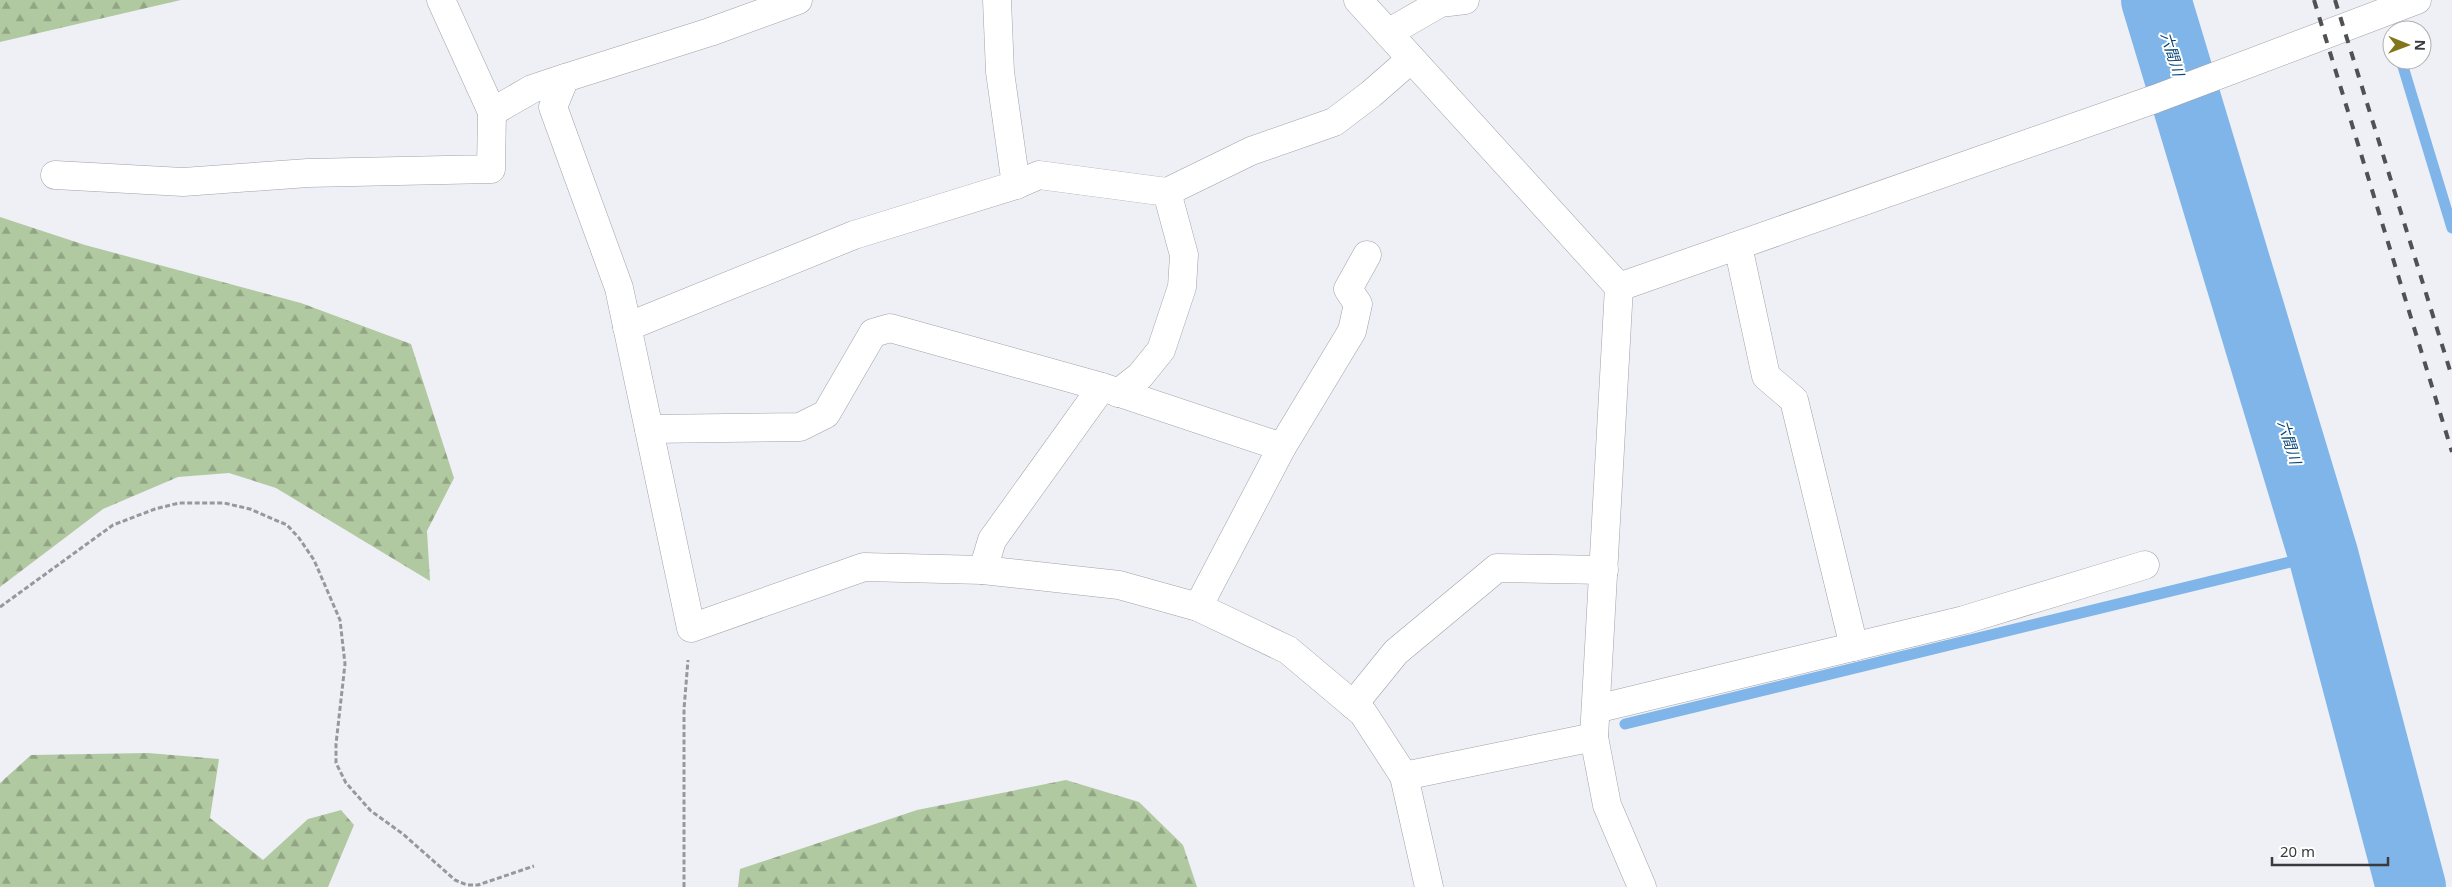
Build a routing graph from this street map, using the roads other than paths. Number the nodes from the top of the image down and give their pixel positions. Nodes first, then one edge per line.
1 (441, 0) edge
2 (798, 0) edge
3 (997, 0) edge
4 (1358, 0) edge
5 (1465, 0) edge
6 (2415, 0) edge
7 (1388, 33) junction
8 (1411, 59) junction
9 (566, 78) junction
10 (492, 112) junction
11 (55, 175) dead end
12 (1016, 186) junction
13 (1167, 192) junction
14 (1738, 246) junction
15 (1367, 255) dead end
16 (1619, 287) junction
17 (627, 327) junction
18 (1110, 390) junction
19 (649, 429) junction
20 (1282, 447) junction
21 (2145, 564) dead end
22 (983, 570) junction
23 (1604, 570) junction
24 (1198, 608) junction
25 (1854, 646) junction
26 (1353, 705) junction
27 (1596, 709) junction
28 (1594, 736) junction
29 (1404, 776) junction
30 (1429, 887) edge
31 (1642, 887) edge

1 - 10 street
2 - 9 street
3 - 12 street
4 - 7 street
5 - 7 street
6 - 14 street
7 - 8 street
8 - 13 street
8 - 16 street
9 - 10 street
9 - 17 street
10 - 11 street
12 - 13 street
12 - 17 street
13 - 18 street
14 - 16 street
14 - 25 street
15 - 20 street
16 - 23 street
17 - 19 street
18 - 19 street
18 - 20 street
18 - 22 street
19 - 22 street
20 - 24 street
21 - 25 street
22 - 24 street
23 - 26 street
23 - 27 street
24 - 26 street
25 - 27 street
26 - 29 street
27 - 28 street
28 - 29 street
28 - 31 street
29 - 30 street

